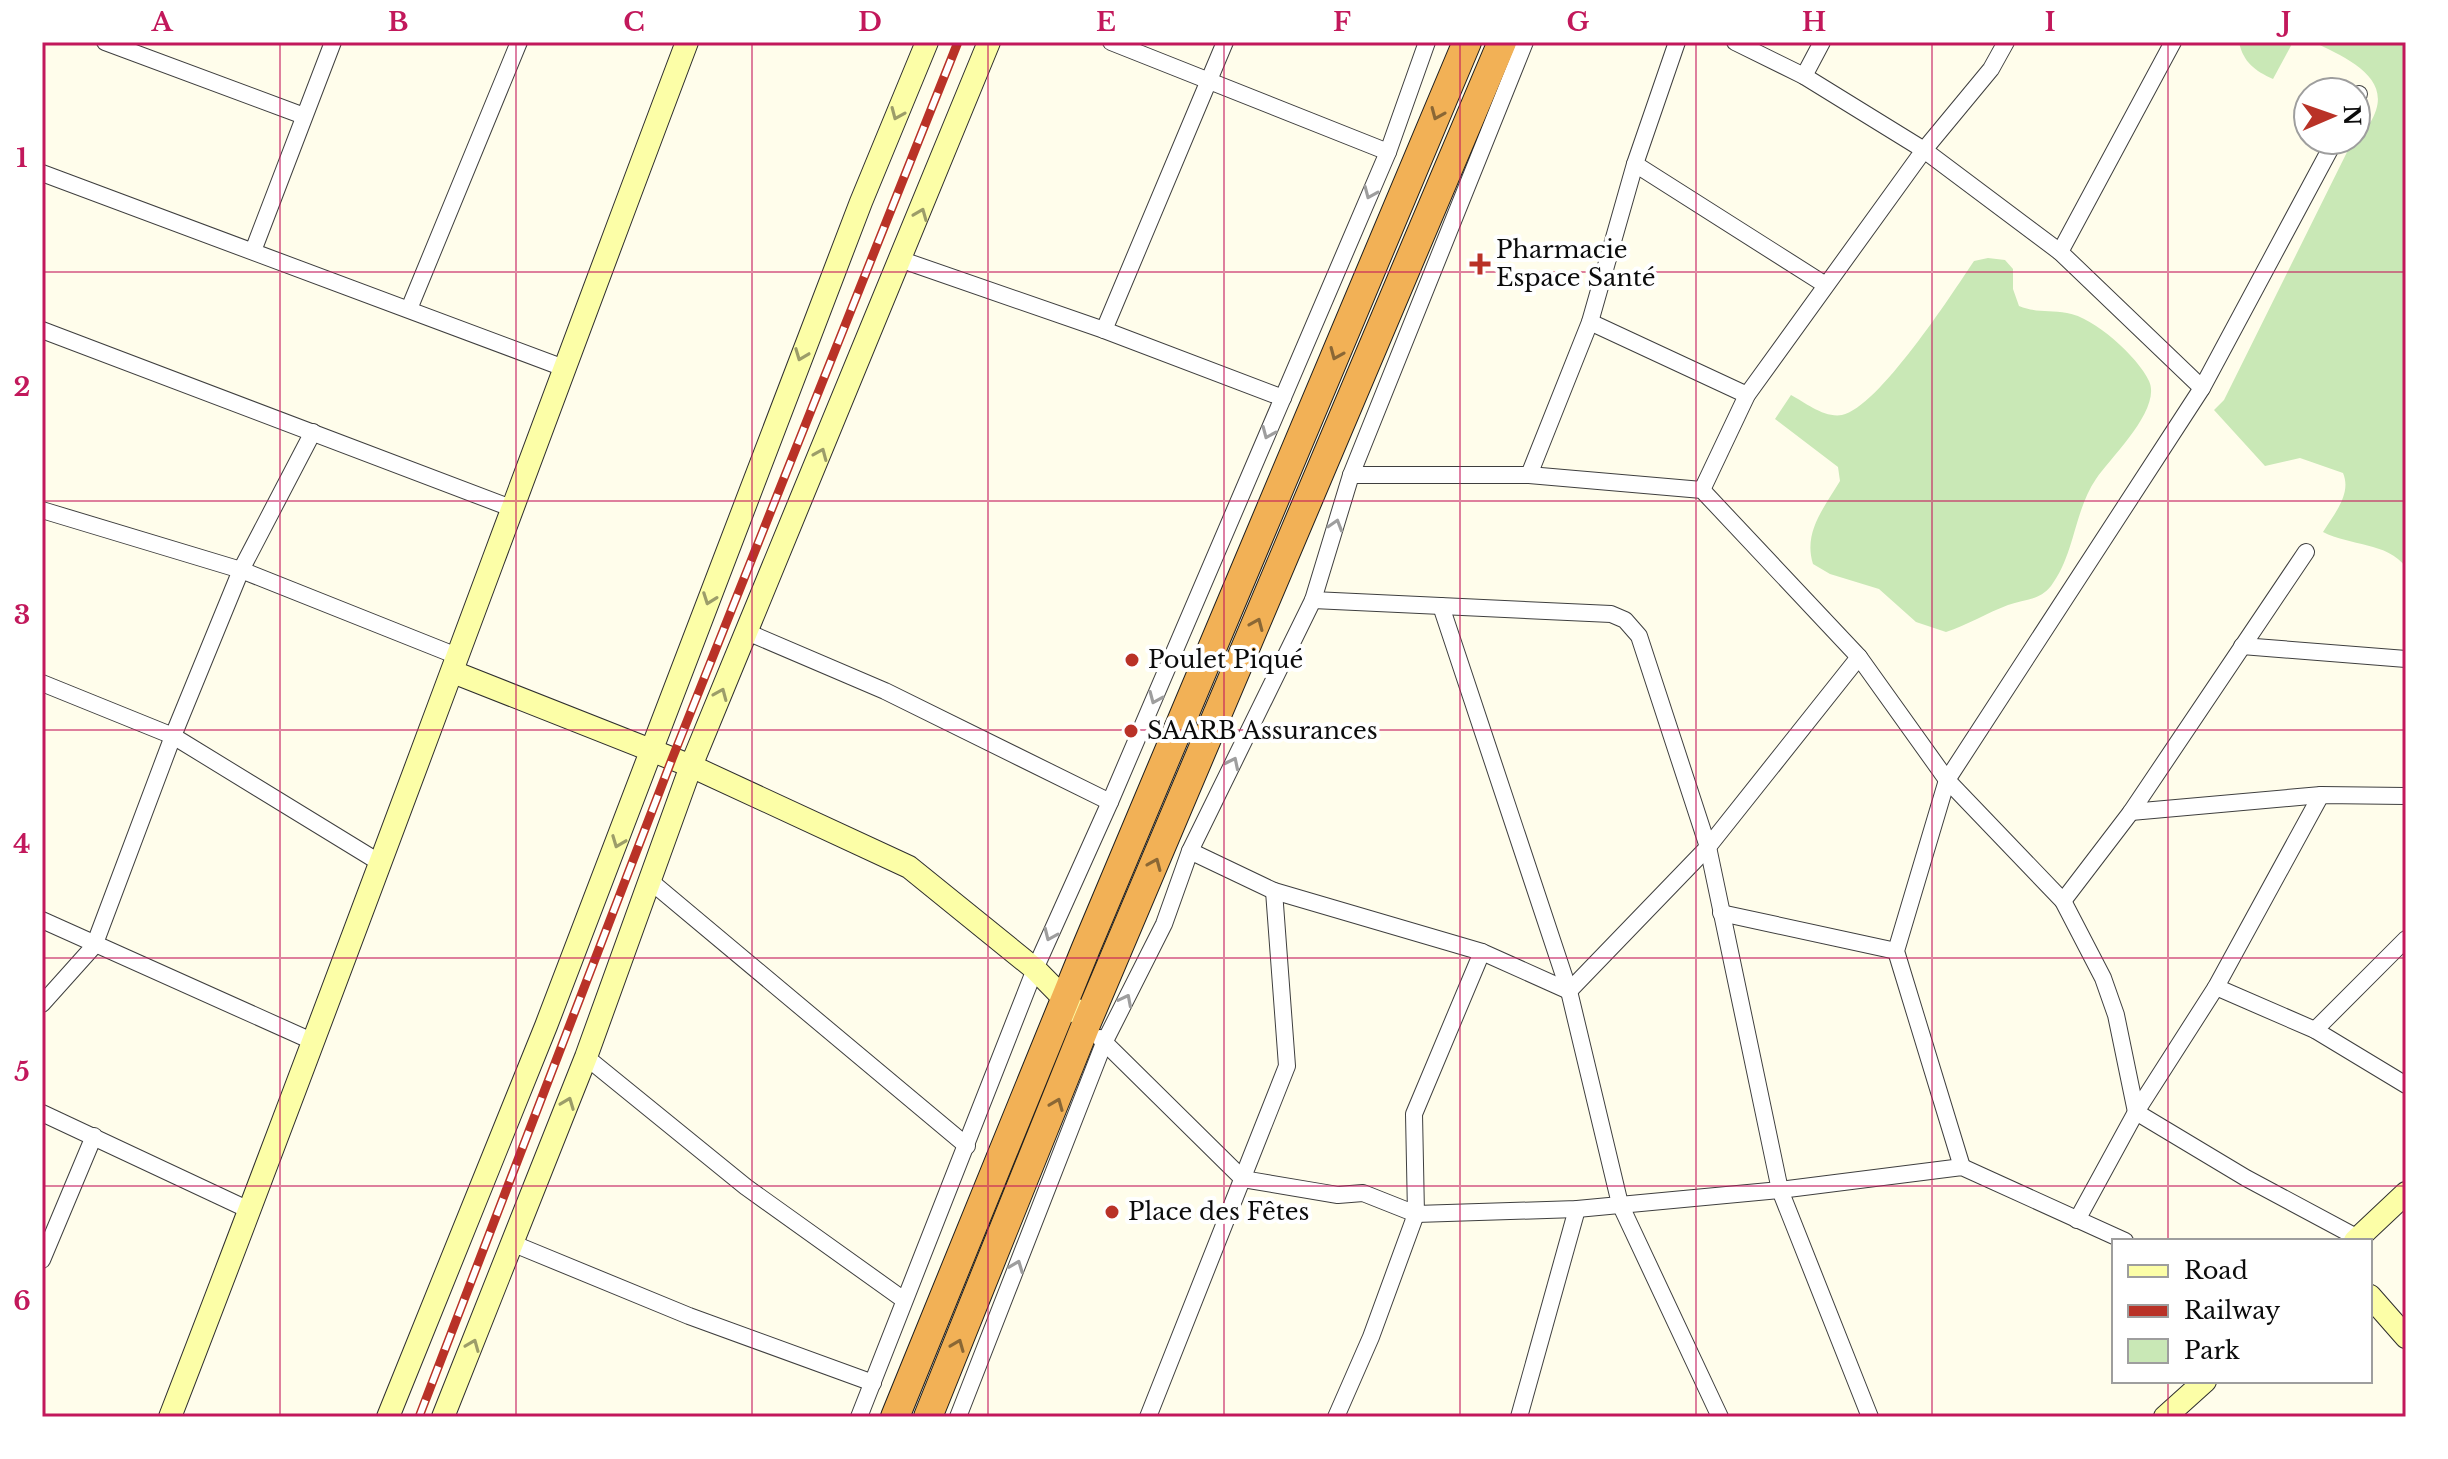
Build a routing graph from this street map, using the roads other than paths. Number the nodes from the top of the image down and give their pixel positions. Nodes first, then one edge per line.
1 (105, 42) edge
2 (333, 42) edge
3 (519, 42) edge
4 (687, 42) edge
5 (927, 42) edge
6 (989, 42) edge
7 (1111, 42) edge
8 (1225, 42) edge
9 (1427, 42) edge
10 (1467, 42) edge
11 (1502, 42) edge
12 (1525, 42) edge
13 (1677, 42) edge
14 (1735, 42) edge
15 (1822, 42) edge
16 (2006, 42) edge
17 (2173, 42) edge
18 (1804, 76) junction
19 (1210, 79) junction
20 (304, 116) junction
21 (1924, 150) junction
22 (1388, 152) junction
23 (2326, 156) edge
24 (1635, 164) junction
25 (42, 173) edge
26 (253, 251) junction
27 (2060, 252) junction
28 (902, 260) junction
29 (1824, 284) junction
30 (409, 309) junction
31 (1590, 322) junction
32 (42, 330) edge
33 (1104, 330) junction
34 (564, 368) junction
35 (2202, 388) junction
36 (1747, 395) junction
37 (1283, 398) junction
38 (313, 432) junction
39 (1351, 475) junction
40 (1529, 475) junction
41 (1702, 490) junction
42 (511, 508) junction
43 (42, 510) edge
44 (2306, 552) dead end
45 (241, 570) junction
46 (1313, 600) junction
47 (1441, 606) junction
48 (747, 632) junction
49 (2242, 646) junction
50 (1859, 657) junction
51 (2406, 659) edge
52 (455, 664) junction
53 (42, 683) edge
54 (173, 736) junction
55 (654, 751) junction
56 (691, 766) junction
57 (1947, 780) junction
58 (2321, 795) junction
59 (2406, 796) edge
60 (1110, 802) junction
61 (2131, 812) junction
62 (1708, 847) junction
63 (1190, 851) junction
64 (382, 864) junction
65 (649, 880) junction
66 (1274, 891) junction
67 (2063, 901) junction
68 (1721, 913) junction
69 (42, 920) edge
70 (2406, 939) edge
71 (94, 946) junction
72 (1896, 951) junction
73 (1482, 952) junction
74 (1035, 969) junction
75 (2216, 987) junction
76 (1569, 991) junction
77 (1066, 997) junction
78 (42, 1004) edge
79 (2315, 1030) junction
80 (1096, 1032) junction
81 (314, 1042) junction
82 (586, 1057) junction
83 (2406, 1085) edge
84 (2136, 1112) junction
85 (42, 1113) edge
86 (94, 1136) junction
87 (967, 1146) junction
88 (1962, 1167) junction
89 (1243, 1179) junction
90 (1780, 1190) junction
91 (2406, 1193) edge
92 (1620, 1204) junction
93 (1577, 1209) junction
94 (249, 1210) junction
95 (1416, 1214) junction
96 (2077, 1220) junction
97 (2120, 1239) edge
98 (2356, 1239) edge
99 (514, 1244) junction
100 (42, 1260) edge
101 (2372, 1298) edge
102 (904, 1300) junction
103 (2406, 1337) edge
104 (873, 1383) junction
105 (2203, 1383) edge
106 (170, 1417) edge
107 (388, 1417) edge
108 (444, 1417) edge
109 (859, 1417) edge
110 (895, 1417) edge
111 (928, 1417) edge
112 (958, 1417) edge
113 (1148, 1417) edge
114 (1336, 1417) edge
115 (1519, 1417) edge
116 (1720, 1417) edge
117 (1870, 1417) edge
118 (2165, 1417) edge

1 - 20 street
2 - 20 street
3 - 30 street
4 - 34 main road
5 -> 55 main road
28 -> 6 main road
7 - 19 street
8 - 19 street
9 - 22 street
10 -> 77 highway
80 -> 11 highway
12 - 39 street
13 - 24 street
14 - 18 street
15 - 18 street
16 - 21 street
17 - 27 street
18 - 21 street
19 - 22 street
19 - 33 street
20 - 26 street
21 - 27 street
21 - 29 street
22 -> 37 street
23 - 35 street
24 - 29 street
24 - 31 street
25 - 26 street
26 - 30 street
27 - 35 street
28 - 33 street
48 -> 28 main road
29 - 36 street
30 - 34 street
31 - 36 street
31 - 40 street
32 - 38 street
33 - 37 street
34 - 42 main road
35 - 57 street
36 - 41 street
37 -> 60 street
38 - 42 street
38 - 45 street
39 - 40 street
46 -> 39 street
40 - 41 street
41 - 50 street
42 - 52 main road
43 - 45 street
44 - 49 street
45 - 52 street
45 - 54 street
46 - 47 street
63 -> 46 street
47 - 62 street
47 - 76 street
56 -> 48 main road
48 - 60 street
49 - 51 street
49 - 61 street
50 - 57 street
50 - 62 street
52 - 55 main road
52 - 64 main road
53 - 54 street
54 - 64 street
54 - 71 street
55 - 56 main road
55 -> 107 main road
56 - 65 main road
56 - 74 main road
57 - 67 street
57 - 72 street
58 - 59 street
58 - 61 street
58 - 75 street
60 -> 74 street
61 - 67 street
62 - 68 street
62 - 76 street
63 - 66 street
80 -> 63 street
64 - 81 main road
65 - 82 main road
65 - 87 street
66 - 73 street
66 - 89 street
67 - 84 street
68 - 72 street
68 - 90 street
69 - 71 street
70 - 79 street
71 - 78 street
71 - 81 street
72 - 88 street
73 - 76 street
73 - 95 street
74 - 77 main road
74 - 87 street
75 - 79 street
75 - 84 street
76 - 92 street
77 - 80 main road
77 - 110 highway
79 - 83 street
80 - 89 street
111 -> 80 highway
112 -> 80 street
81 - 94 main road
99 -> 82 main road
82 - 102 street
84 - 96 street
84 - 98 street
85 - 86 street
86 - 94 street
86 - 100 street
87 - 102 street
88 - 90 street
88 - 96 street
89 - 95 street
89 - 113 street
90 - 92 street
90 - 117 street
91 - 98 main road
92 - 93 street
92 - 116 street
93 - 95 street
93 - 115 street
94 - 106 main road
95 - 114 street
96 - 97 street
99 - 104 street
108 -> 99 main road
101 - 103 main road
102 - 104 street
104 - 109 street
105 - 118 main road

